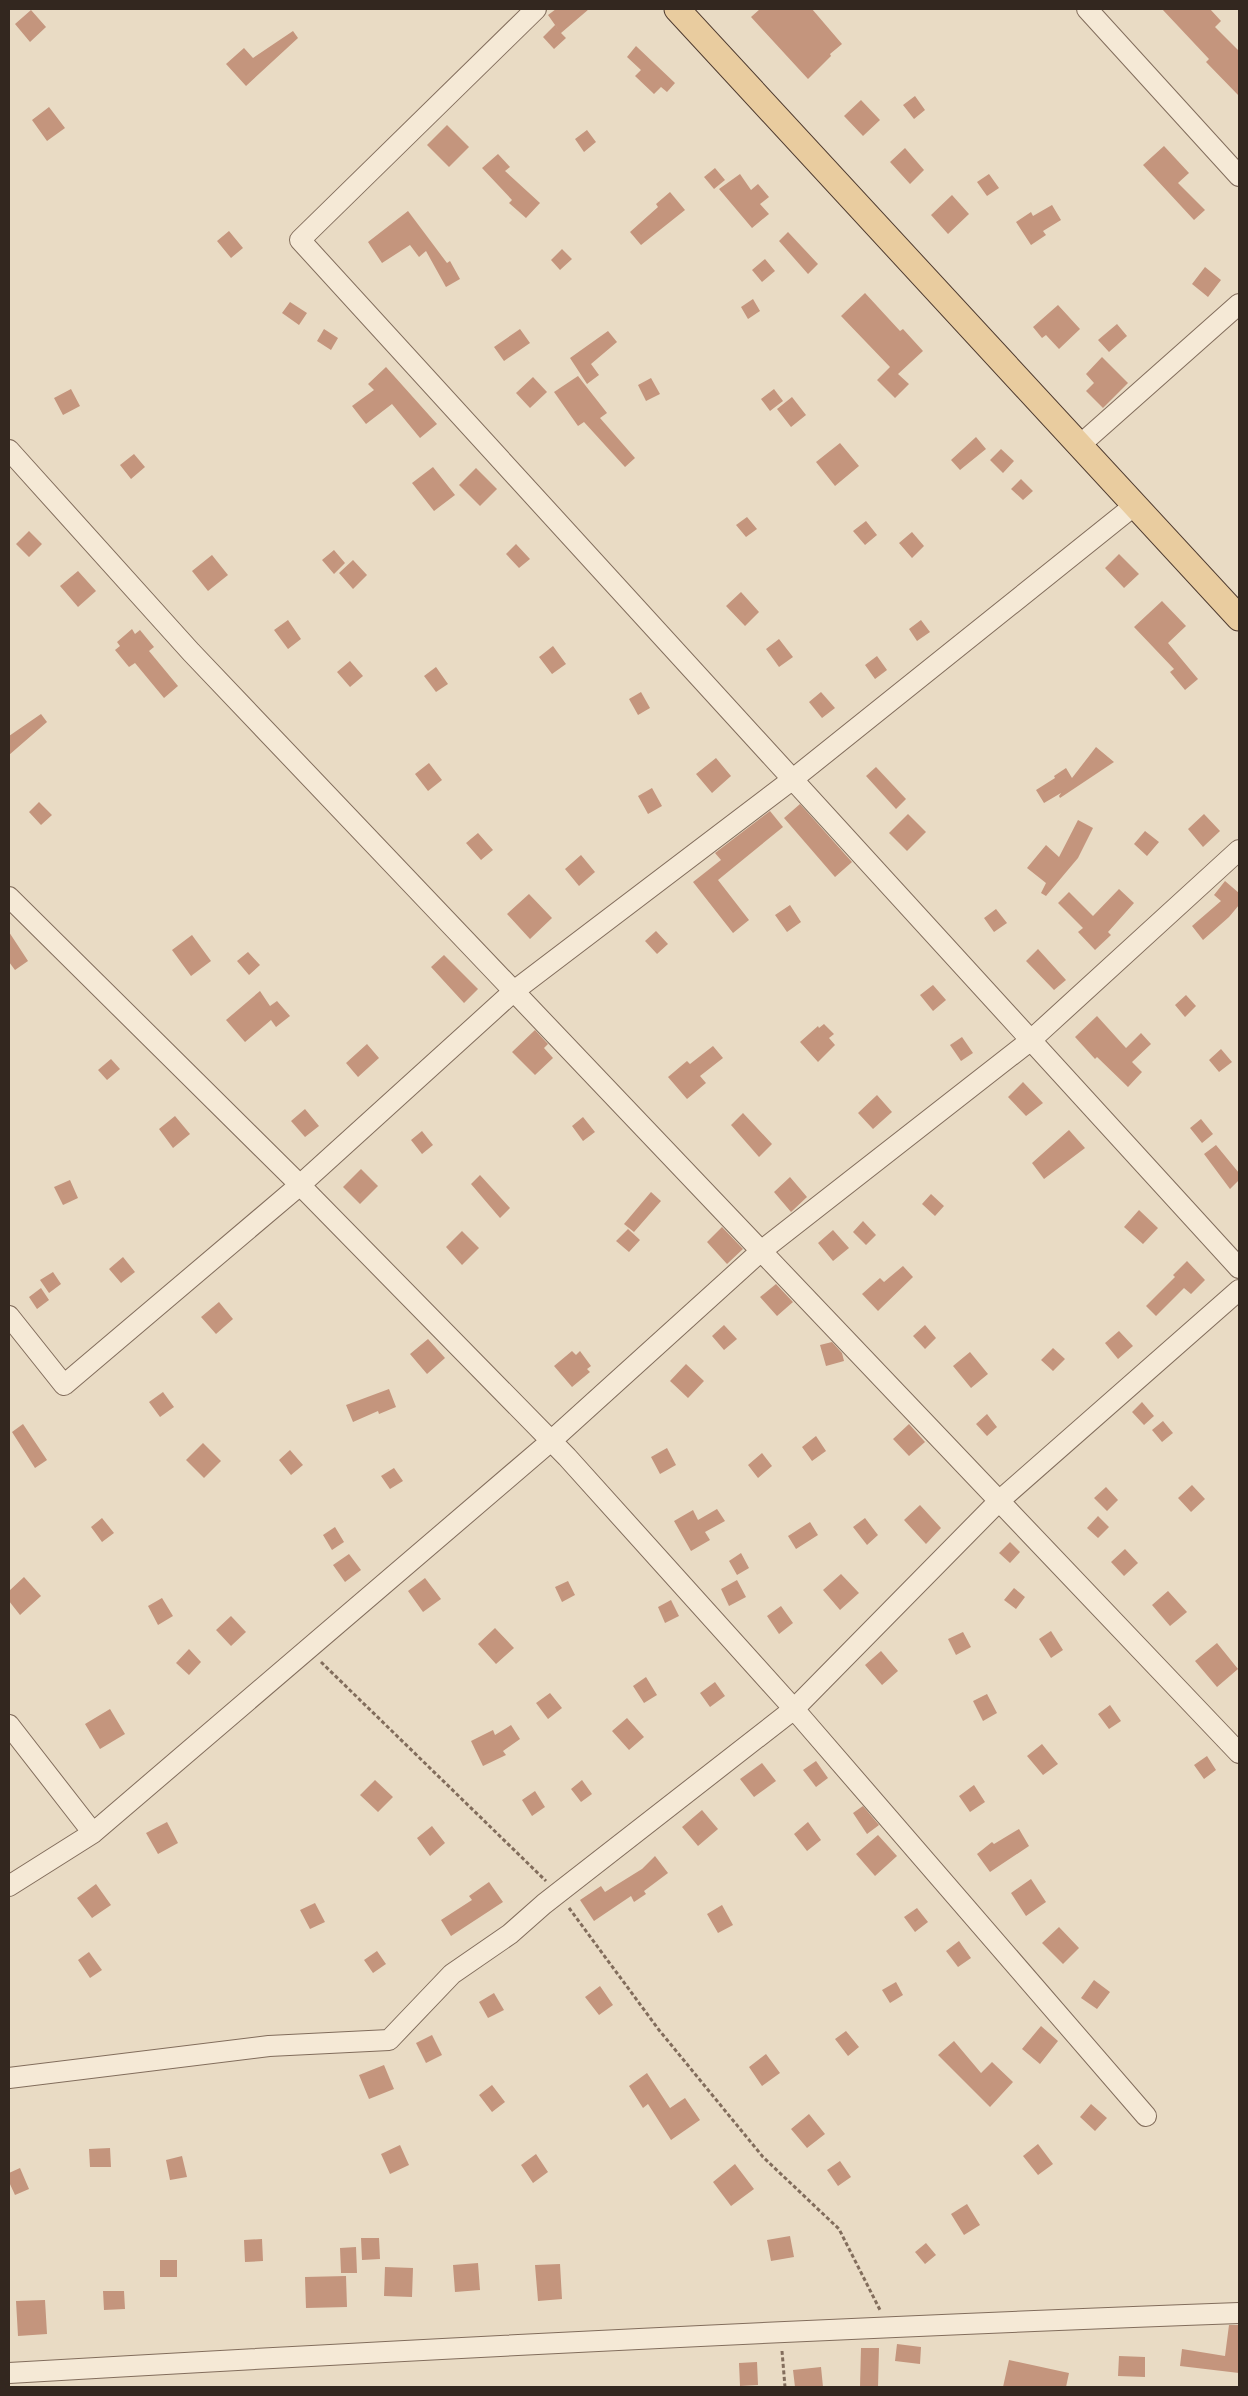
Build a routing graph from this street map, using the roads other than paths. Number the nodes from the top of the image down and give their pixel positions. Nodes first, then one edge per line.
1 (536, 9) edge
2 (677, 9) edge
3 (1087, 9) edge
4 (1239, 176) edge
5 (1239, 304) edge
6 (1080, 445) junction
7 (9, 450) edge
8 (1135, 504) junction
9 (1239, 618) edge
10 (792, 779) junction
11 (1239, 850) edge
12 (9, 897) edge
13 (514, 991) junction
14 (1031, 1040) junction
15 (300, 1185) junction
16 (761, 1250) junction
17 (1239, 1268) edge
18 (1239, 1290) edge
19 (9, 1316) edge
20 (551, 1441) junction
21 (999, 1501) junction
22 (794, 1709) junction
23 (9, 1725) edge
24 (1239, 1752) edge
25 (93, 1834) junction
26 (9, 1886) edge
27 (9, 2078) edge
28 (1146, 2116) dead end
29 (1239, 2313) edge
30 (9, 2373) edge

1 - 10 street
2 - 6 main road
3 - 4 street
5 - 6 street
6 - 8 main road
7 - 13 street
8 - 9 main road
8 - 10 street
10 - 13 street
10 - 14 street
11 - 14 street
12 - 15 street
13 - 15 street
13 - 16 street
14 - 16 street
14 - 17 street
15 - 19 street
15 - 20 street
16 - 20 street
16 - 21 street
18 - 21 street
20 - 22 street
20 - 25 street
21 - 22 street
21 - 24 street
22 - 27 street
22 - 28 street
23 - 25 street
25 - 26 street
29 - 30 street

